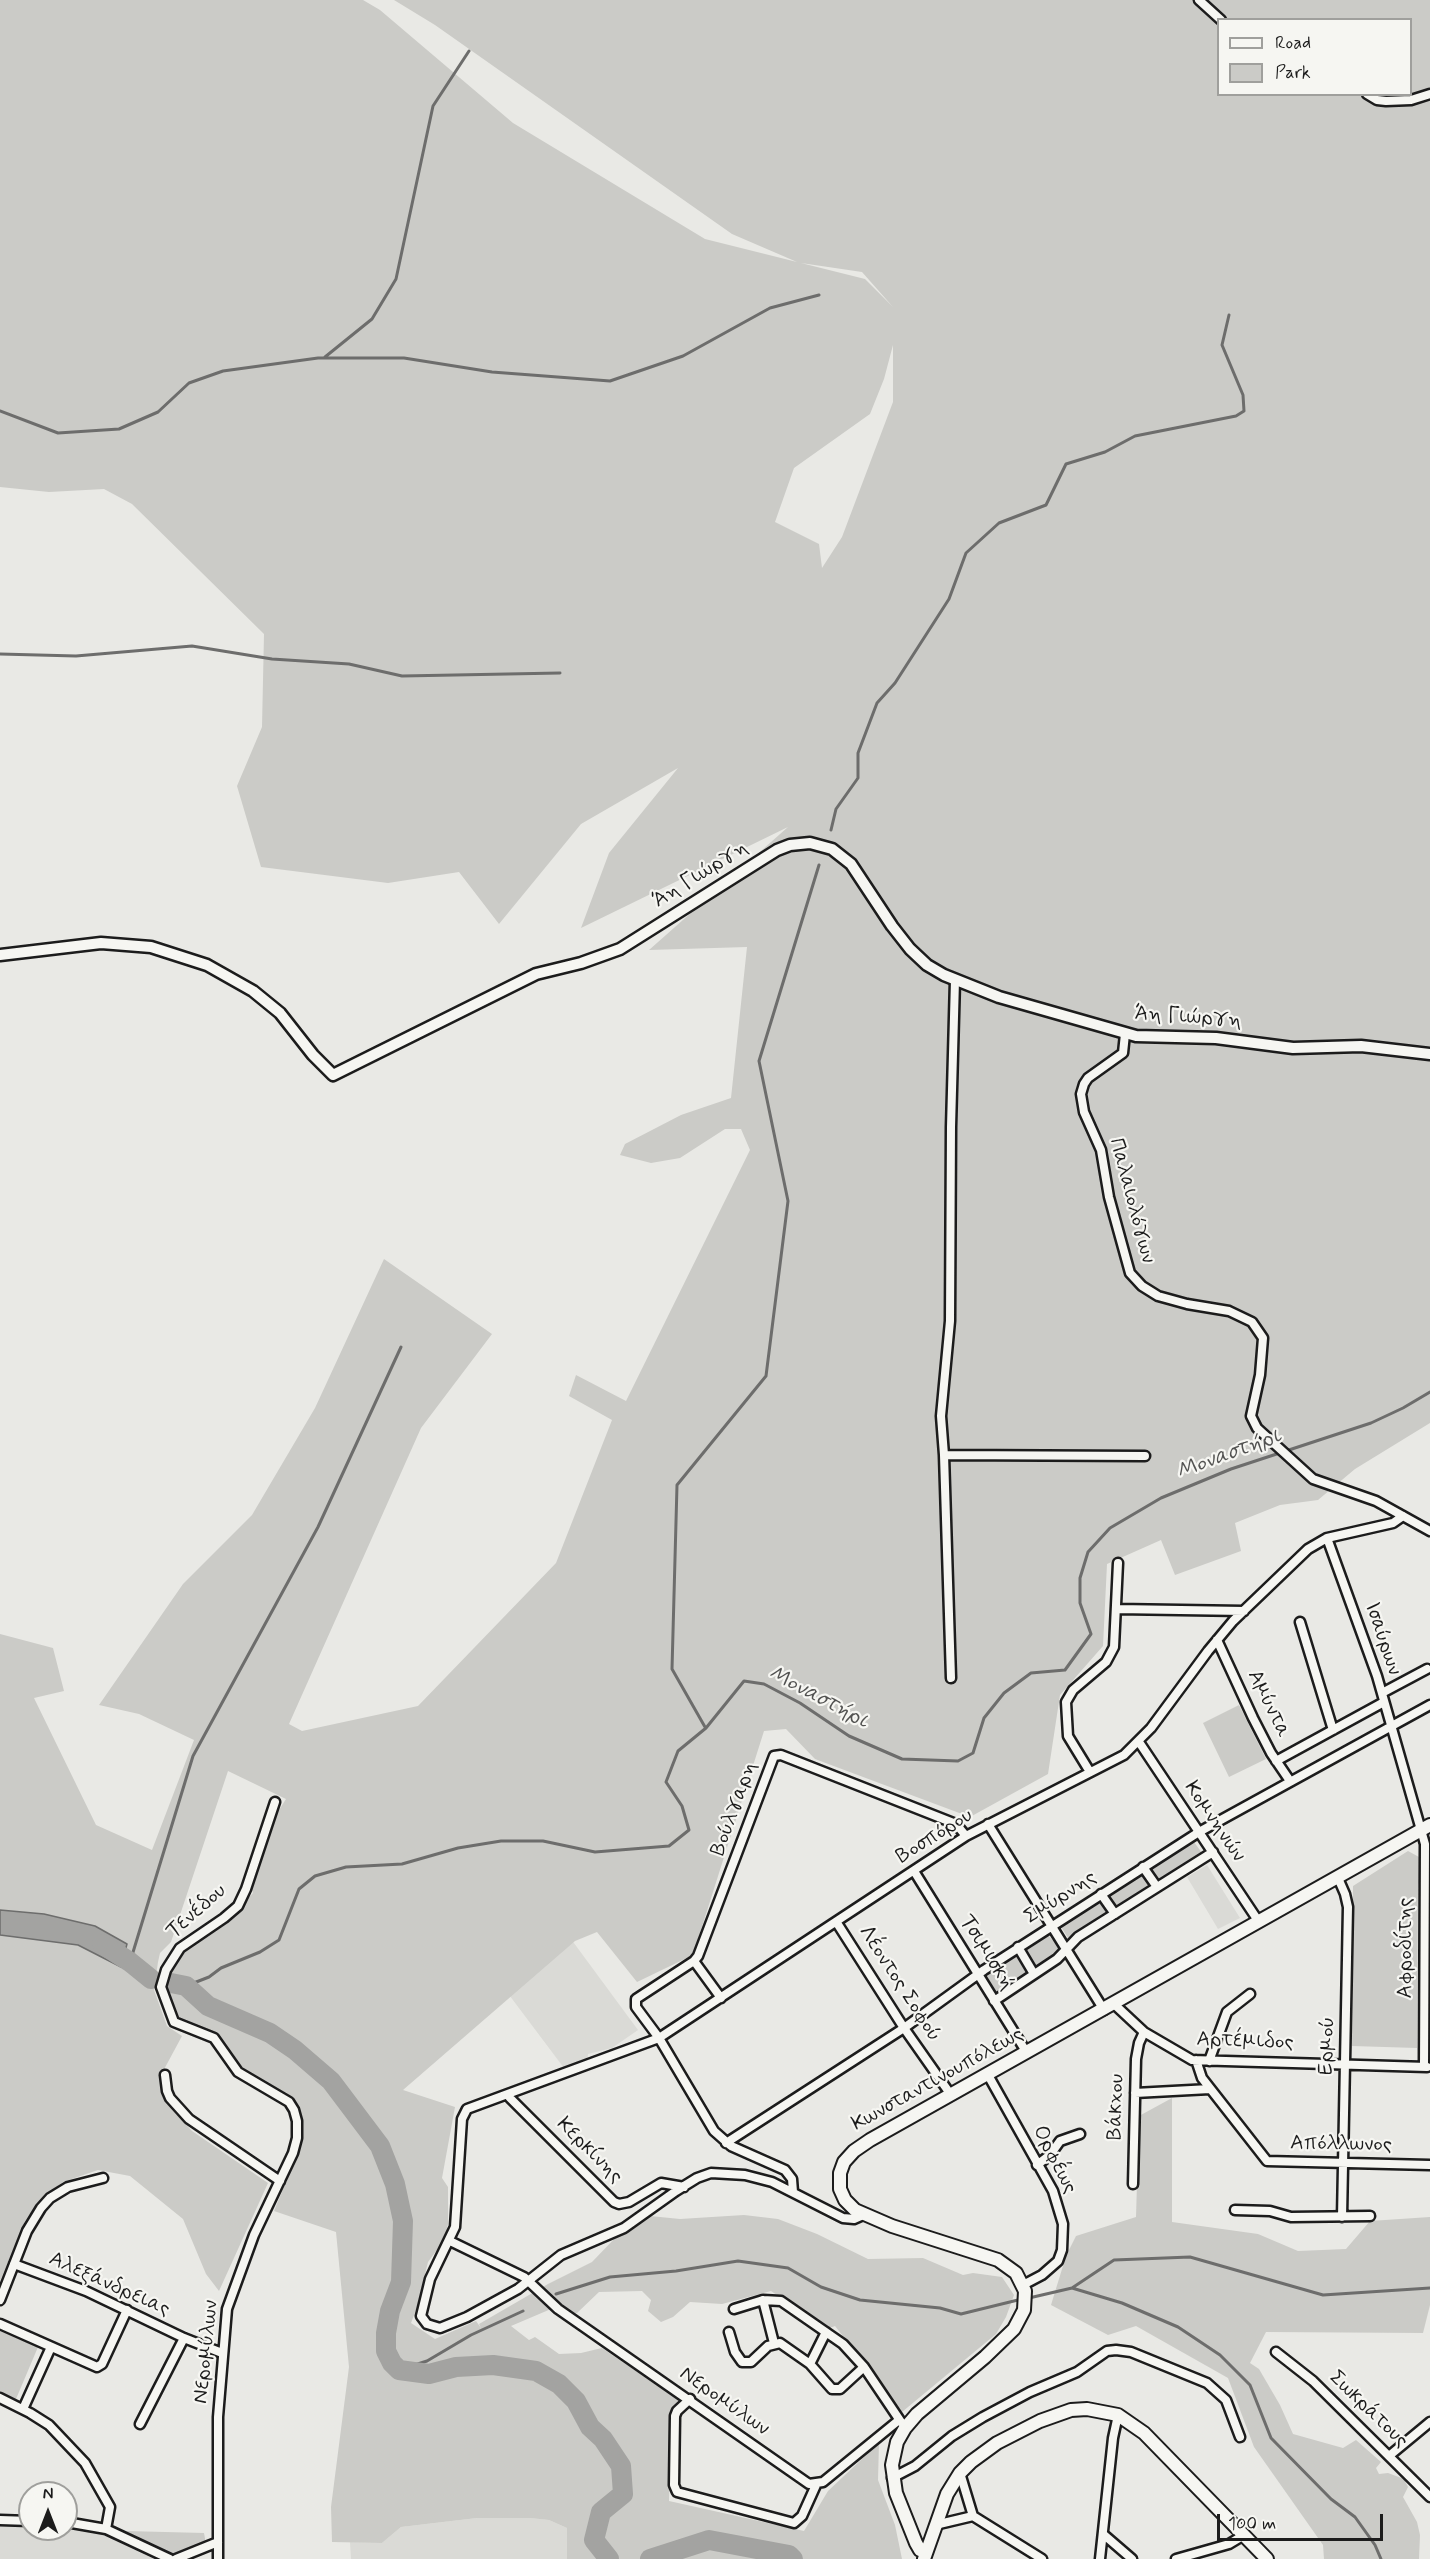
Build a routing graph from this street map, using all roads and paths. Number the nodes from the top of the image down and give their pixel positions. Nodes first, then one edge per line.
1 (1199, 0) edge
2 (1219, 18) edge
3 (1430, 94) edge
4 (1370, 96) edge
5 (0, 955) edge
6 (955, 980) junction
7 (1125, 1034) junction
8 (1430, 1054) edge
9 (944, 1455) junction
10 (1145, 1456) dead end
11 (1403, 1516) junction
12 (1430, 1531) edge
13 (1327, 1538) junction
14 (1118, 1563) dead end
15 (1117, 1610) junction
16 (1244, 1611) junction
17 (1300, 1622) dead end
18 (1217, 1640) junction
19 (1427, 1669) dead end
20 (951, 1678) dead end
21 (1383, 1697) junction
22 (1430, 1707) edge
23 (1390, 1725) junction
24 (1333, 1730) junction
25 (1139, 1742) junction
26 (1276, 1761) junction
27 (1090, 1772) junction
28 (1290, 1781) junction
29 (275, 1802) dead end
30 (988, 1824) junction
31 (1426, 1828) edge
32 (1199, 1832) junction
33 (966, 1836) junction
34 (1213, 1852) junction
35 (1143, 1867) junction
36 (914, 1871) junction
37 (1338, 1878) junction
38 (1157, 1887) junction
39 (1101, 1894) junction
40 (1115, 1914) junction
41 (1428, 1915) edge
42 (1259, 1922) junction
43 (837, 1923) junction
44 (1052, 1925) junction
45 (1018, 1947) junction
46 (1067, 1949) junction
47 (694, 1961) junction
48 (1034, 1974) junction
49 (979, 1975) junction
50 (1250, 1994) dead end
51 (721, 1998) junction
52 (994, 2001) junction
53 (1109, 2007) junction
54 (904, 2028) junction
55 (1144, 2032) junction
56 (659, 2038) junction
57 (1026, 2053) junction
58 (1196, 2060) junction
59 (1209, 2061) junction
60 (1346, 2063) junction
61 (1427, 2067) edge
62 (165, 2075) dead end
63 (988, 2075) junction
64 (1210, 2089) junction
65 (1135, 2093) junction
66 (951, 2095) junction
67 (508, 2096) junction
68 (1080, 2134) dead end
69 (726, 2143) junction
70 (290, 2161) joint
71 (1343, 2163) junction
72 (1037, 2165) junction
73 (1430, 2165) edge
74 (103, 2178) dead end
75 (280, 2181) junction
76 (1133, 2184) dead end
77 (684, 2187) junction
78 (792, 2192) junction
79 (1235, 2210) dead end
80 (863, 2215) junction
81 (1370, 2216) dead end
82 (1342, 2217) junction
83 (450, 2241) junction
84 (14, 2264) junction
85 (529, 2281) junction
86 (1024, 2288) junction
87 (0, 2300) edge
88 (764, 2300) junction
89 (734, 2309) dead end
90 (127, 2310) junction
91 (0, 2324) edge
92 (729, 2332) dead end
93 (826, 2332) junction
94 (184, 2338) junction
95 (774, 2343) junction
96 (51, 2347) junction
97 (1276, 2352) dead end
98 (222, 2353) junction
99 (810, 2364) junction
100 (864, 2367) junction
101 (0, 2398) edge
102 (690, 2399) junction
103 (23, 2409) junction
104 (1118, 2415) junction
105 (1430, 2422) edge
106 (140, 2424) dead end
107 (902, 2424) junction
108 (1240, 2437) dead end
109 (1389, 2456) junction
110 (960, 2474) junction
111 (892, 2478) junction
112 (816, 2485) junction
113 (1430, 2497) edge
114 (973, 2516) junction
115 (0, 2520) edge
116 (18, 2521) edge
117 (78, 2524) edge
118 (935, 2525) junction
119 (106, 2529) junction
120 (1103, 2534) junction
121 (1244, 2535) junction
122 (218, 2542) junction
123 (925, 2556) edge
124 (170, 2559) edge
125 (176, 2559) edge
126 (218, 2559) edge
127 (1042, 2559) edge
128 (1100, 2559) edge
129 (1132, 2559) edge
130 (1176, 2559) edge
131 (1267, 2559) edge

1 - 2 street
3 - 4 street
5 - 6 street, Άη Γιώργη
6 - 7 street, Άη Γιώργη
6 - 9 street
7 - 8 street, Άη Γιώργη
7 - 11 street, Παλαιολόγων
9 - 10 street
9 - 20 street
11 - 12 street, Παλαιολόγων
11 - 13 street
13 - 16 street, Βοσπόρου
13 - 21 street, Ισαύρων
14 - 15 street
15 - 16 street
15 - 27 street
16 - 18 street, Βοσπόρου
17 - 24 street
18 - 25 street, Βοσπόρου
18 - 26 street, Αμύντα
19 - 21 street
21 - 23 street, Ισαύρων
21 - 24 street
22 - 23 street, Σμύρνης
23 - 28 street, Σμύρνης
23 - 31 street, Ισαύρων
24 - 26 street
25 - 27 street, Βοσπόρου
25 - 32 street, Κομνηνών
26 - 28 street, Αμύντα
27 - 30 street, Βοσπόρου
28 - 32 street, Σμύρνης
29 - 70 street, Τενέδου
30 - 33 street, Βοσπόρου
30 - 44 street, Αρτέμιδος
31 - 37 main road, Κωνσταντινουπόλεως
31 - 41 street, Αφροδίτης
32 - 34 street, Κομνηνών
32 - 35 street, Σμύρνης
33 - 36 street, Βοσπόρου
33 - 47 street, Βούλγαρη
34 - 38 street
34 - 42 street, Κομνηνών
35 - 38 street
35 - 39 street, Σμύρνης
36 - 43 street, Βοσπόρου
36 - 49 street, Τσιμισκή
37 - 42 main road, Κωνσταντινουπόλεως
37 - 60 street, Ερμού
38 - 40 street
39 - 40 street
39 - 44 street, Σμύρνης
40 - 46 street
41 - 61 street, Αφροδίτης
42 - 53 main road, Κωνσταντινουπόλεως
43 - 51 street, Βοσπόρου
43 - 54 street, Λέοντος Σοφού
44 - 45 street, Σμύρνης
44 - 46 street, Αρτέμιδος
45 - 48 street
45 - 49 street, Σμύρνης
46 - 48 street
46 - 53 street, Αρτέμιδος
47 - 51 street
47 - 56 street
48 - 52 street
49 - 52 street, Τσιμισκή
49 - 54 street, Σμύρνης
50 - 59 street
51 - 56 street, Βοσπόρου
52 - 57 street, Τσιμισκή
53 - 55 street, Αρτέμιδος
53 - 57 main road, Κωνσταντινουπόλεως
54 - 66 street, Λέοντος Σοφού
54 - 69 street, Σμύρνης
55 - 58 street, Αρτέμιδος
55 - 65 street, Βάκχου
56 - 67 street, Βοσπόρου
56 - 69 street
57 - 63 main road, Κωνσταντινουπόλεως
58 - 59 street, Αρτέμιδος
58 - 64 street, Απόλλωνος
59 - 60 street, Αρτέμιδος
60 - 61 street, Αρτέμιδος
60 - 71 street, Ερμού
62 - 75 street
63 - 66 main road, Κωνσταντινουπόλεως
63 - 72 street, Ορφέως
64 - 65 street
64 - 71 street, Απόλλωνος
65 - 76 street, Βάκχου
66 - 80 main road, Κωνσταντινουπόλεως
67 - 77 street, Κερκίνης
67 - 83 street, Βοσπόρου
68 - 72 street
69 - 78 street
70 - 75 street, Νερομύλων
71 - 73 street, Απόλλωνος
71 - 82 street, Ερμού
72 - 86 street, Ορφέως
74 - 84 street
75 - 98 street, Νερομύλων
77 - 78 street
77 - 85 street
78 - 80 street
79 - 82 street
80 - 86 main road, Κωνσταντινουπόλεως
81 - 82 street
83 - 85 street, Νερομύλων
83 - 85 street
84 - 87 street
84 - 90 street, Αλεξάνδρειας
85 - 102 street, Νερομύλων
86 - 107 main road
88 - 89 street
88 - 93 street
88 - 95 street
90 - 94 street, Αλεξάνδρειας
90 - 96 street
91 - 96 street
92 - 95 street
93 - 99 street
93 - 100 street
94 - 98 street, Αλεξάνδρειας
94 - 106 street
95 - 99 street
96 - 103 street
97 - 109 street, Σωκράτους
98 - 122 street, Νερομύλων
99 - 100 street
100 - 107 street
101 - 103 street
102 - 112 street, Νερομύλων
102 - 112 street
103 - 119 street
104 - 110 main road
104 - 120 street
104 - 121 main road
105 - 109 street
107 - 111 main road
107 - 112 street
108 - 111 street
109 - 113 street, Σωκράτους
110 - 114 street
110 - 118 main road
111 - 123 main road
114 - 118 street
114 - 127 street
115 - 116 street
117 - 119 street
118 - 123 main road
119 - 124 street
120 - 128 street
120 - 129 street
121 - 130 street
121 - 131 main road
122 - 125 street
122 - 126 street, Νερομύλων

